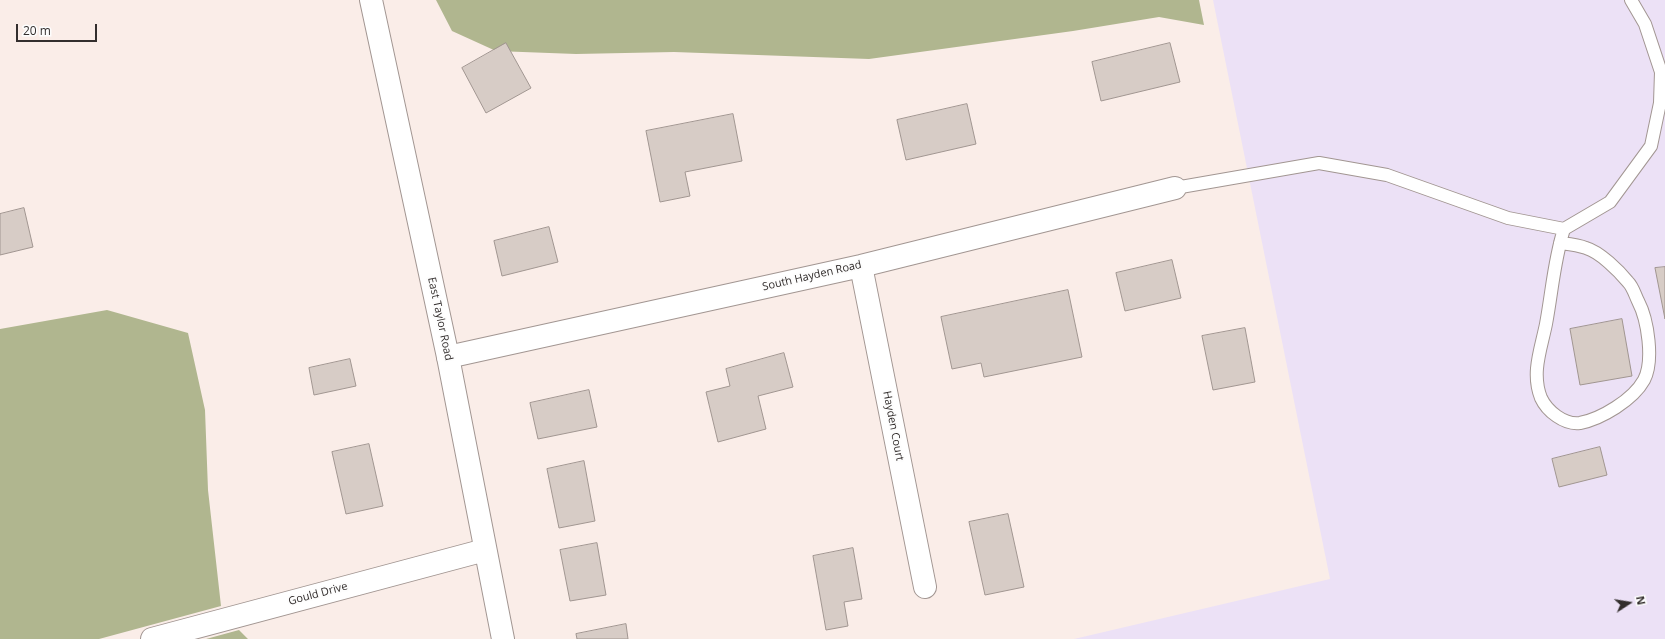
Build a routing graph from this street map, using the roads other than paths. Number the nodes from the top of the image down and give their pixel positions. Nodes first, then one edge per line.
1 (371, 0) edge
2 (1631, 0) edge
3 (1175, 188) joint
4 (1564, 229) junction
5 (1560, 242) junction
6 (860, 266) junction
7 (448, 357) junction
8 (484, 550) junction
9 (925, 587) dead end
10 (152, 639) edge
11 (503, 639) edge

1 - 7 street, East Taylor Road
2 - 4 lane
3 - 4 lane
3 - 6 street, South Hayden Road
4 - 5 lane
5 - 5 lane
6 - 7 street, South Hayden Road
6 - 9 street, Hayden Court
7 - 8 street, East Taylor Road
8 - 10 street, Gould Drive
8 - 11 street, East Taylor Road

